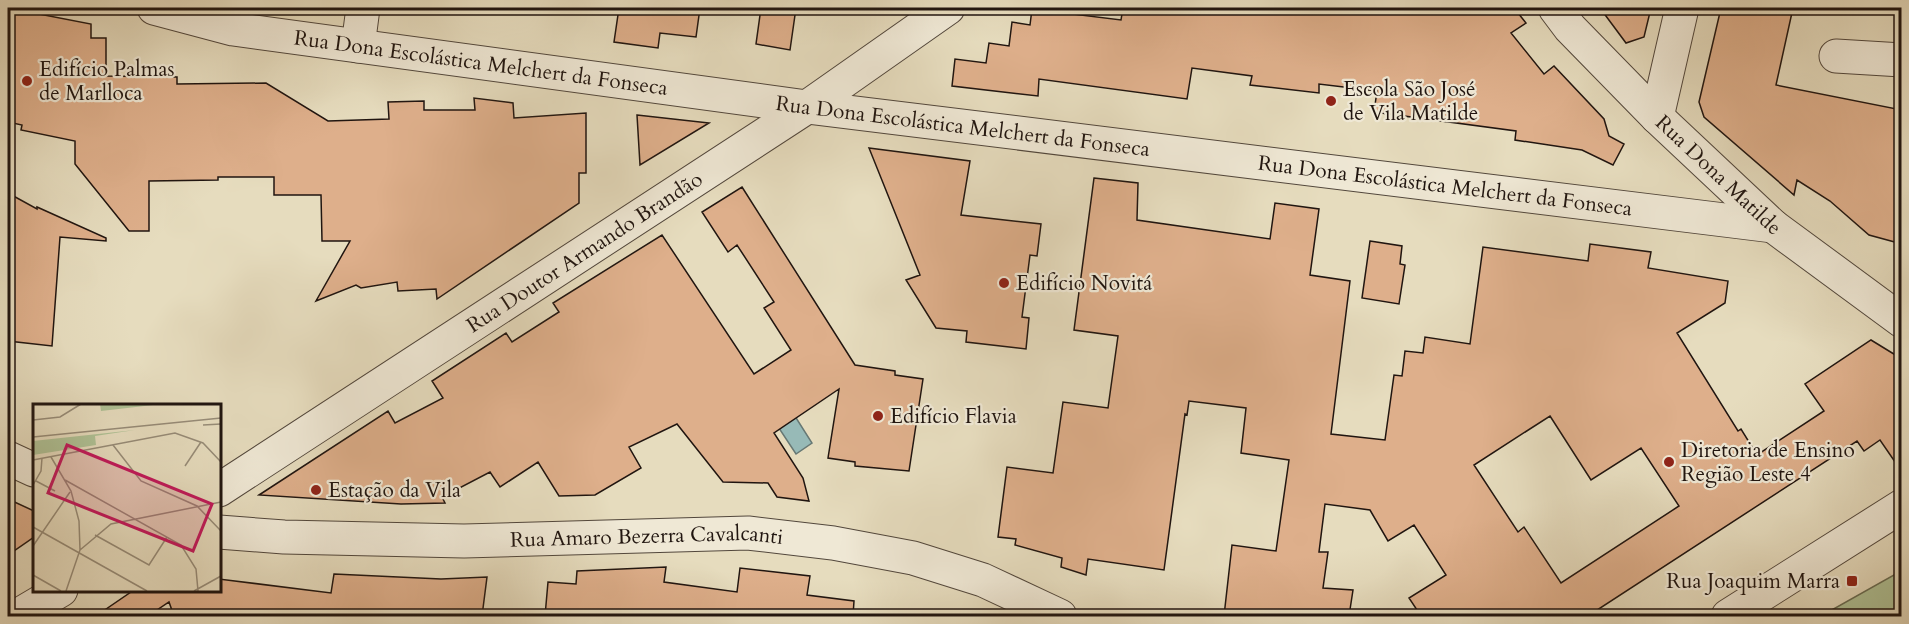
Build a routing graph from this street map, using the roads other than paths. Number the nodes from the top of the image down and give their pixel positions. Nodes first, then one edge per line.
1 (154, 8) edge
2 (363, 8) edge
3 (948, 8) edge
4 (1555, 8) edge
5 (1682, 8) edge
6 (358, 46) junction
7 (1836, 56) dead end
8 (1902, 60) edge
9 (807, 107) junction
10 (1657, 117) junction
11 (1773, 226) junction
12 (1902, 321) edge
13 (8, 458) edge
14 (33, 470) edge
15 (220, 489) edge
16 (1902, 506) edge
17 (220, 532) edge
18 (59, 591) edge
19 (17, 616) edge
20 (1060, 616) edge
21 (1728, 616) edge

1 - 6 street, Rua Dona Escolástica Melchert da Fonseca
2 - 6 street
3 - 9 street, Rua Doutor Armando Brandão
4 - 10 street, Rua Dona Matilde
5 - 10 street
6 - 9 street, Rua Dona Escolástica Melchert da Fonseca
7 - 8 street
9 - 11 street, Rua Dona Escolástica Melchert da Fonseca
9 - 15 street, Rua Doutor Armando Brandão
10 - 11 street, Rua Dona Matilde
11 - 12 street, Rua Dona Matilde
13 - 14 street
16 - 21 street
17 - 20 street, Rua Amaro Bezerra Cavalcanti
18 - 19 street

